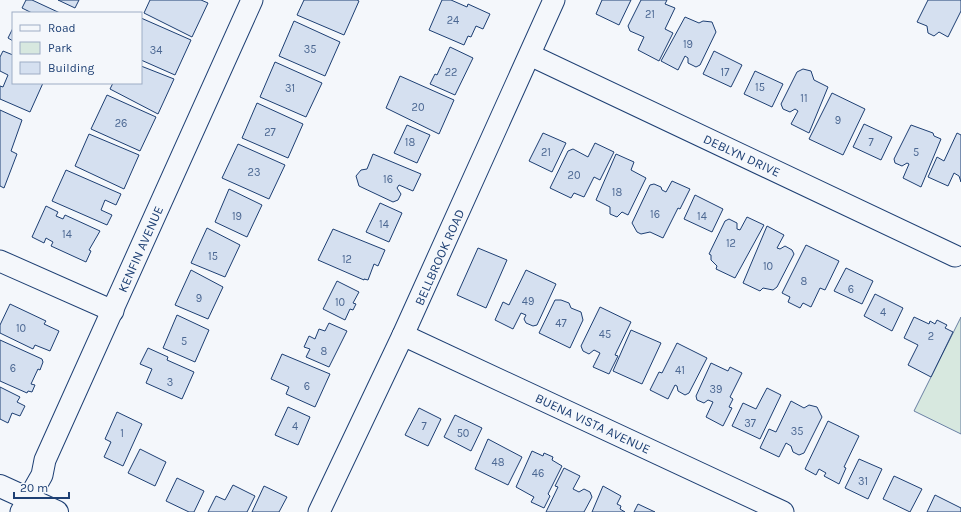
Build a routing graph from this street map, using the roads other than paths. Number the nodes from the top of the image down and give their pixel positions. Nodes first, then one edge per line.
1 (252, 0) edge
2 (554, 0) edge
3 (530, 55) junction
4 (955, 256) dead end
5 (0, 261) edge
6 (113, 310) junction
7 (403, 335) junction
8 (0, 486) edge
9 (25, 505) edge
10 (57, 512) edge
11 (319, 512) edge
12 (783, 512) edge

1 - 6 street, KENFIN AVENUE
2 - 3 street, BELLBROOK ROAD
3 - 4 street, DEBLYN DRIVE
3 - 7 street, BELLBROOK ROAD
5 - 6 street
6 - 9 street, KENFIN AVENUE
7 - 11 street, BELLBROOK ROAD
7 - 12 street, BUENA VISTA AVENUE
8 - 9 main road
9 - 10 main road

